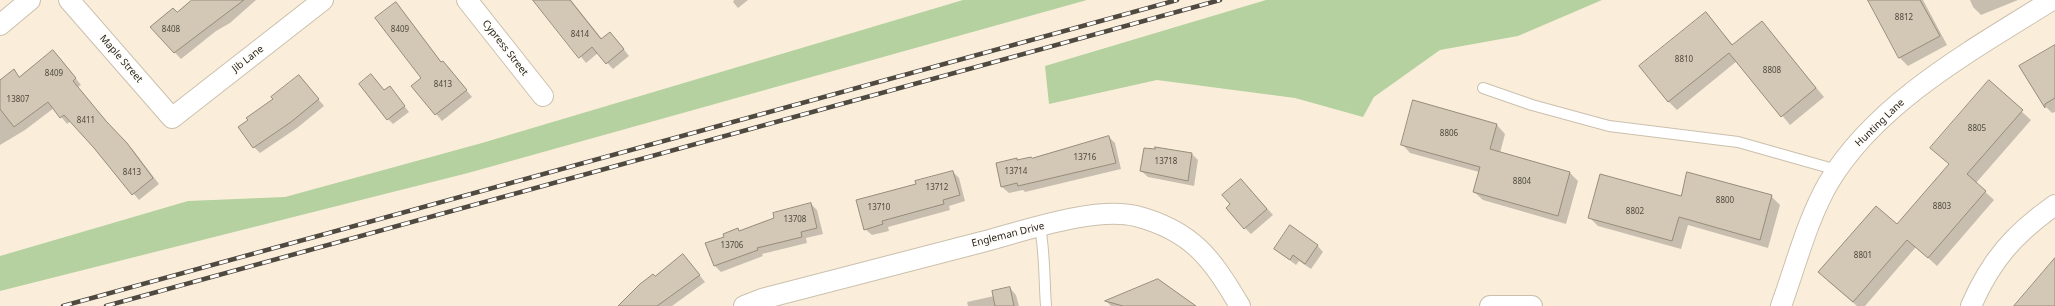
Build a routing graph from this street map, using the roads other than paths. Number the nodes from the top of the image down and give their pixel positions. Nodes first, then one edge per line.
1 (30, 0) edge
2 (70, 0) edge
3 (323, 0) edge
4 (467, 0) edge
5 (2052, 0) edge
6 (0, 25) edge
7 (1483, 88) dead end
8 (543, 96) dead end
9 (172, 118) joint
10 (1837, 170) junction
11 (2055, 205) edge
12 (1040, 227) junction
13 (744, 306) edge
14 (1046, 306) edge
15 (1240, 306) edge
16 (1490, 306) edge
17 (1532, 306) edge
18 (1781, 306) edge
19 (1971, 306) edge

1 - 6 street
2 - 9 street, Maple Street
3 - 9 street, Jib Lane
4 - 8 street, Cypress Street
5 - 10 street, Hunting Lane
7 - 10 lane
10 - 18 street, Hunting Lane
11 - 19 street
12 - 13 street, Engleman Drive
12 - 14 lane
12 - 15 street, Engleman Drive
16 - 17 street

